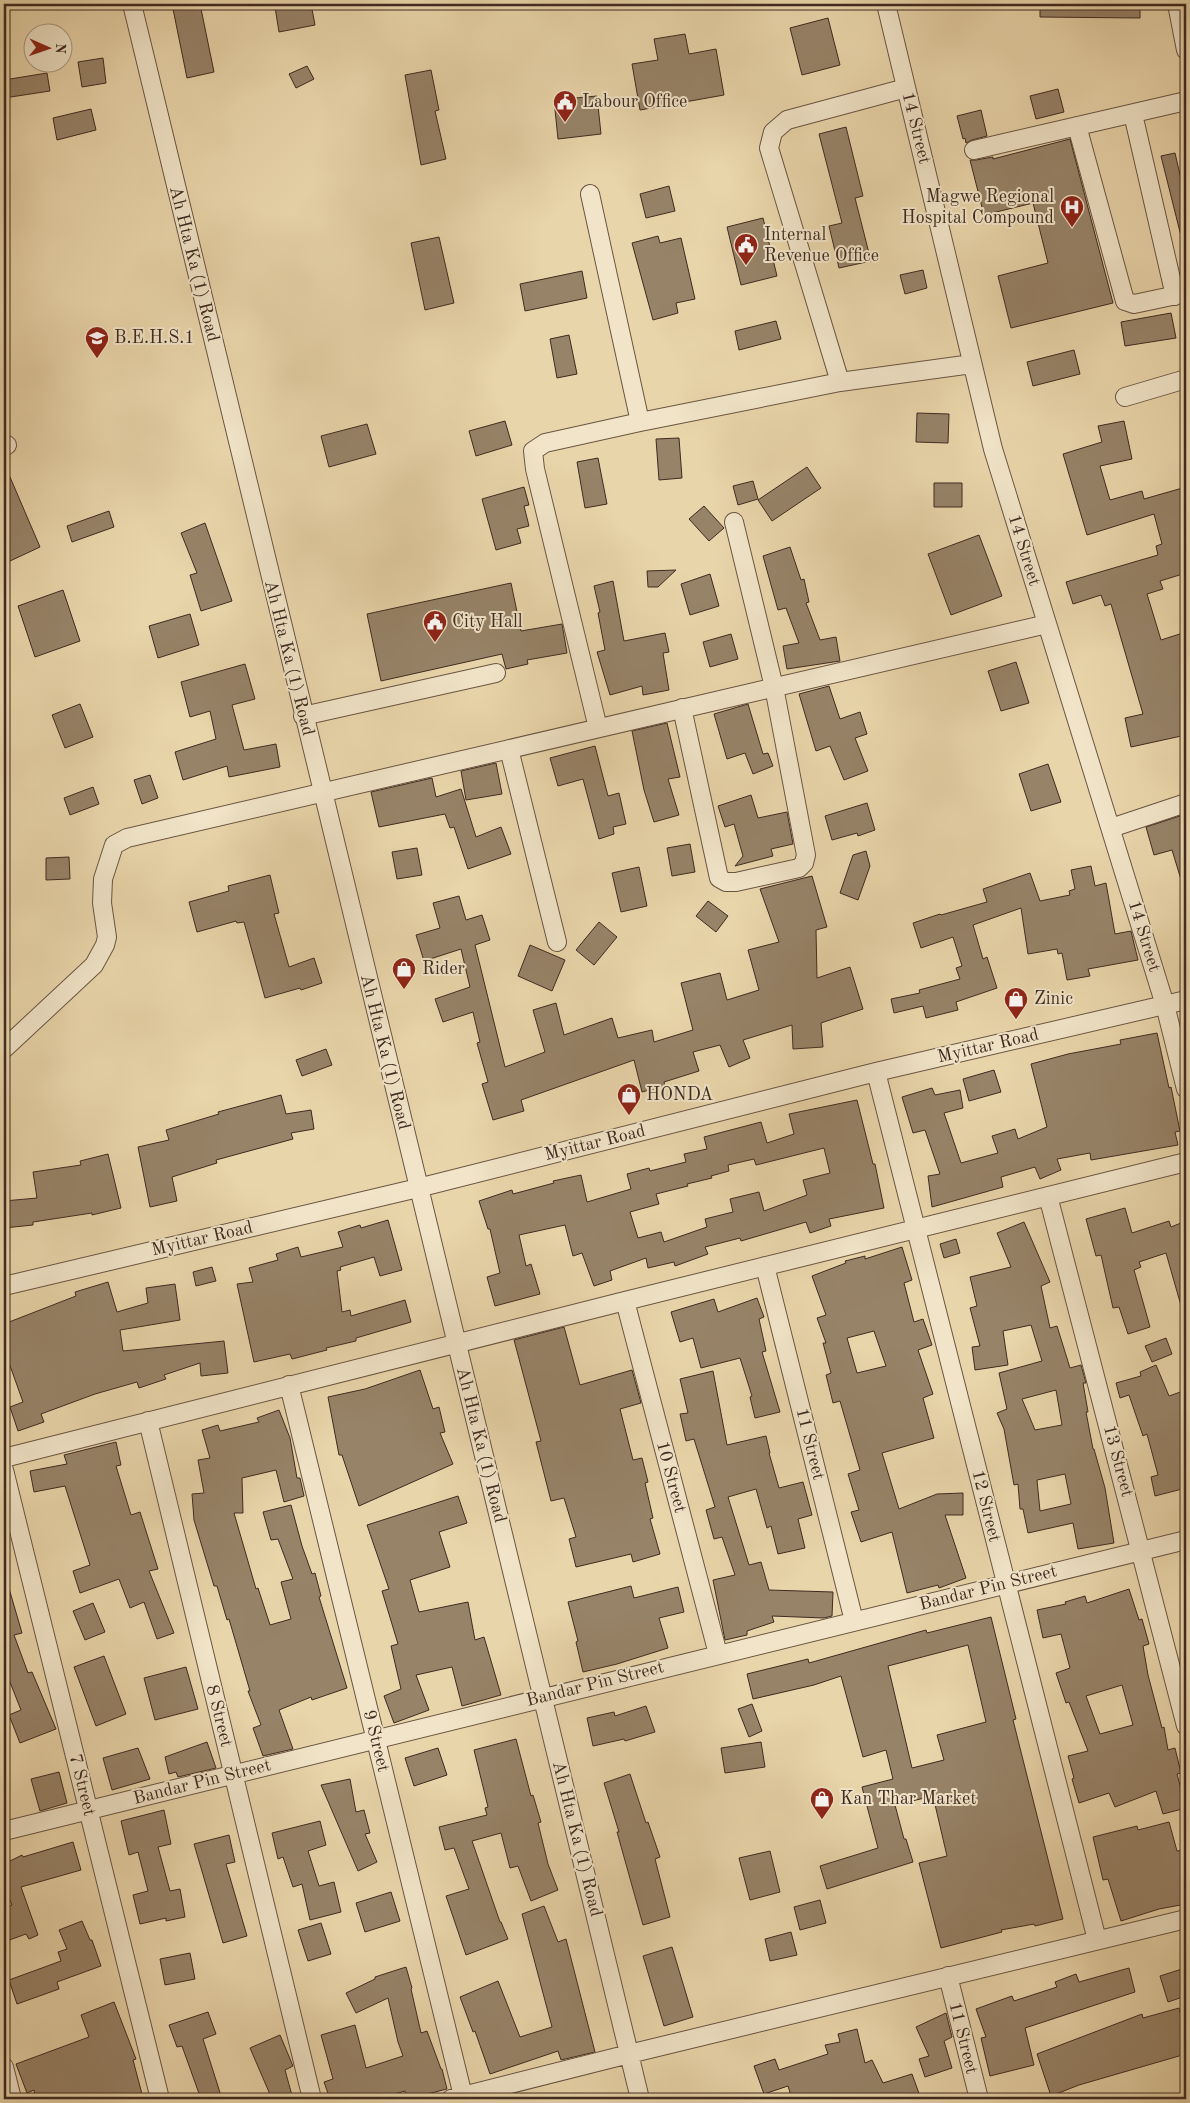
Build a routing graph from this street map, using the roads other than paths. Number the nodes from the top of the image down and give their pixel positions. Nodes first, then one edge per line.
1 (132, 4) edge
2 (886, 4) edge
3 (1177, 4) edge
4 (1186, 50) edge
5 (906, 88) junction
6 (1186, 102) edge
7 (1133, 114) junction
8 (1078, 126) junction
9 (974, 150) dead end
10 (590, 194) dead end
11 (1180, 295) edge
12 (972, 364) junction
13 (1186, 379) edge
14 (840, 382) junction
15 (1125, 397) dead end
16 (640, 422) junction
17 (734, 522) dead end
18 (1047, 624) junction
19 (496, 672) dead end
20 (774, 687) junction
21 (682, 708) junction
22 (303, 716) junction
23 (598, 728) junction
24 (509, 749) junction
25 (322, 793) junction
26 (1186, 803) edge
27 (1111, 828) junction
28 (557, 942) dead end
29 (1186, 1000) edge
30 (1165, 1005) junction
31 (4, 1049) edge
32 (876, 1072) junction
33 (1186, 1089) edge
34 (1186, 1162) edge
35 (418, 1188) junction
36 (1048, 1196) junction
37 (916, 1229) junction
38 (765, 1266) junction
39 (4, 1286) edge
40 (625, 1301) junction
41 (456, 1343) junction
42 (289, 1385) junction
43 (148, 1421) junction
44 (4, 1458) edge
45 (4, 1470) edge
46 (1186, 1540) edge
47 (1142, 1551) junction
48 (1006, 1584) junction
49 (854, 1621) junction
50 (718, 1654) junction
51 (542, 1697) junction
52 (1186, 1726) edge
53 (376, 1738) junction
54 (233, 1774) junction
55 (88, 1810) junction
56 (4, 1831) edge
57 (1186, 1919) edge
58 (1097, 1940) junction
59 (948, 1976) junction
60 (630, 2054) junction
61 (4, 2067) edge
62 (457, 2098) edge
63 (12, 2099) edge
64 (160, 2099) edge
65 (312, 2099) edge
66 (640, 2099) edge
67 (979, 2099) edge

1 - 22 street, Ah Hta Ka (1) Road
2 - 5 street, 14 Street
3 - 4 street
5 - 12 street, 14 Street
5 - 14 street
6 - 7 street
7 - 8 street
7 - 11 street
8 - 9 street
8 - 11 street
10 - 16 street
12 - 14 street
12 - 18 street, 14 Street
13 - 15 street
14 - 16 street
16 - 23 street
17 - 20 street
18 - 20 street
18 - 27 street, 14 Street
19 - 22 street
20 - 21 street
20 - 21 street
21 - 23 street
22 - 25 street, Ah Hta Ka (1) Road
23 - 24 street
24 - 25 street
24 - 28 street
25 - 31 street
25 - 35 street, Ah Hta Ka (1) Road
26 - 27 street
27 - 30 street, 14 Street
29 - 30 street, Myittar Road
30 - 32 street, Myittar Road
30 - 33 street, 14 Street
32 - 35 street, Myittar Road
32 - 37 street, 12 Street
34 - 36 street
35 - 39 street, Myittar Road
35 - 41 street, Ah Hta Ka (1) Road
36 - 37 street
36 - 47 street, 13 Street
37 - 38 street
37 - 48 street, 12 Street
38 - 40 street
38 - 49 street, 11 Street
40 - 41 street
40 - 50 street, 10 Street
41 - 42 street
41 - 51 street, Ah Hta Ka (1) Road
42 - 43 street
42 - 53 street, 9 Street
43 - 44 street
43 - 54 street, 8 Street
45 - 55 street, 7 Street
46 - 47 street, Bandar Pin Street
47 - 48 street, Bandar Pin Street
47 - 52 street, 13 Street
48 - 49 street, Bandar Pin Street
48 - 58 street, 12 Street
49 - 50 street, Bandar Pin Street
50 - 51 street, Bandar Pin Street
51 - 53 street, Bandar Pin Street
51 - 60 street, Ah Hta Ka (1) Road
53 - 54 street, Bandar Pin Street
53 - 62 street, 9 Street
54 - 55 street, Bandar Pin Street
54 - 65 street, 8 Street
55 - 56 street, Bandar Pin Street
55 - 64 street, 7 Street
57 - 58 street
58 - 59 street
59 - 60 street
59 - 67 street, 11 Street
60 - 62 street
60 - 66 street, Ah Hta Ka (1) Road
61 - 63 street

